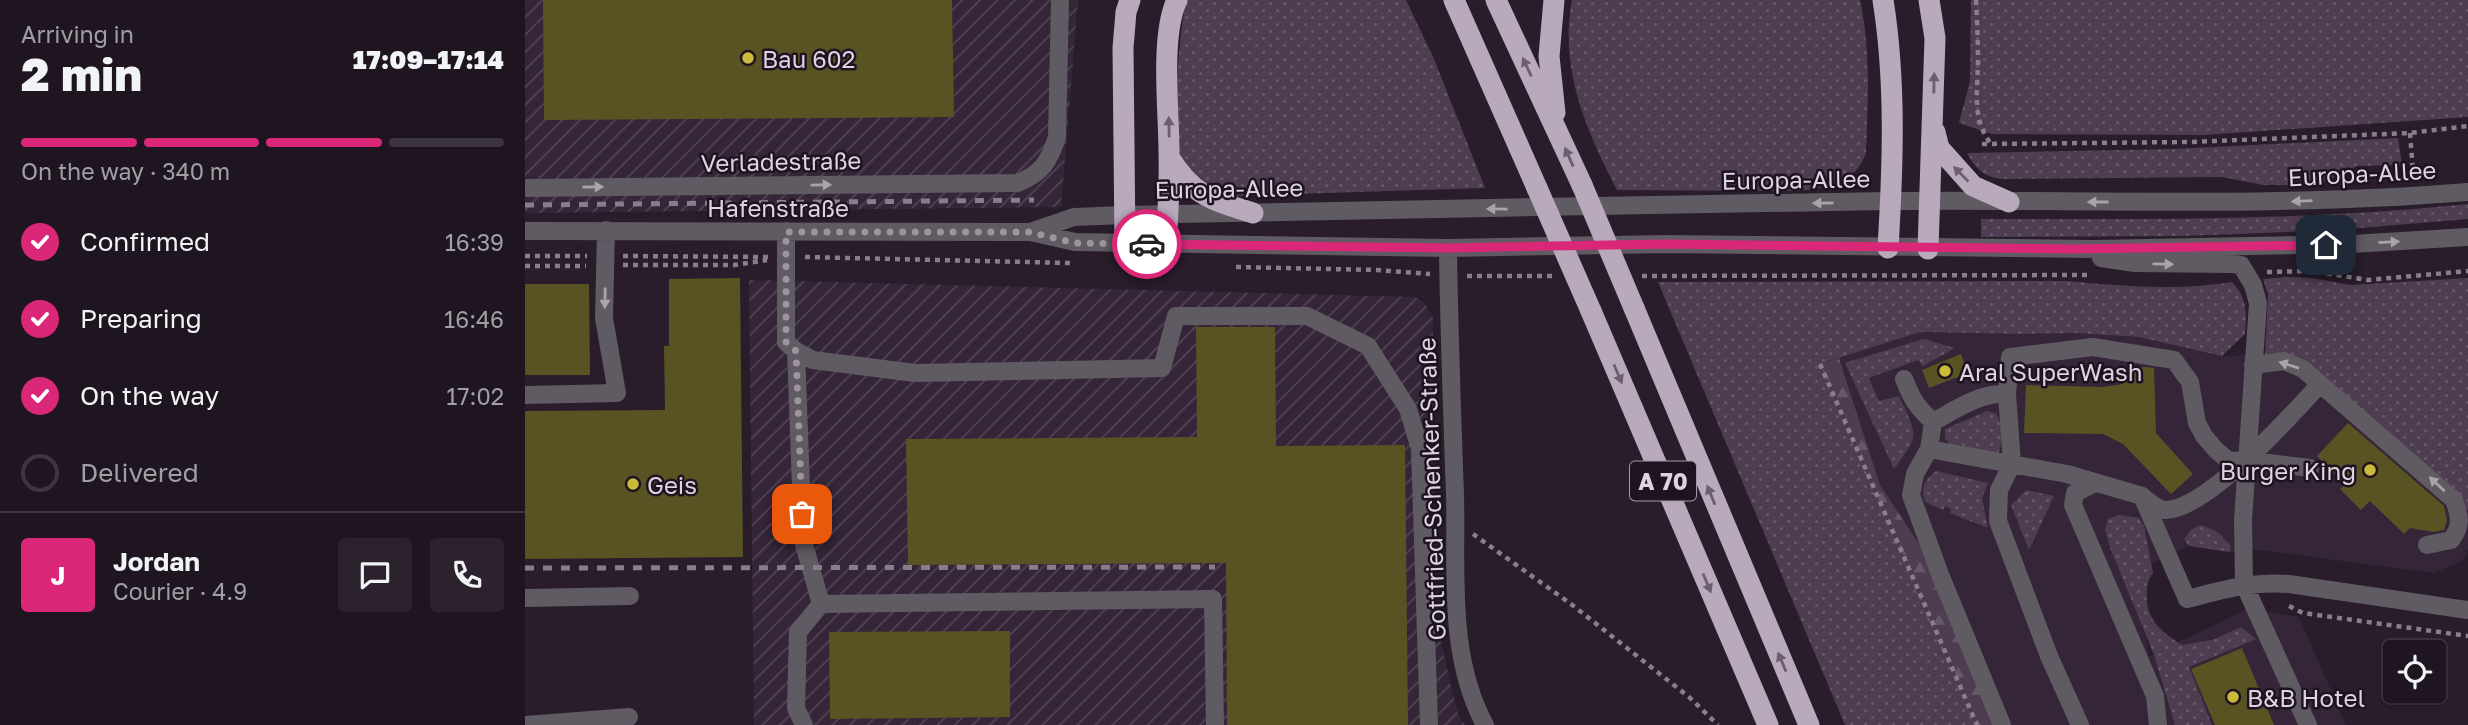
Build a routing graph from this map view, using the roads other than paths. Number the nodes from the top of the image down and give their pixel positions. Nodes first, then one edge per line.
1 (1059, 0) edge
2 (1130, 0) edge
3 (1177, 0) edge
4 (1445, 0) edge
5 (1496, 0) edge
6 (1555, 0) edge
7 (1883, 0) edge
8 (1929, 0) edge
9 (1458, 9) edge
10 (1933, 126) junction
11 (1556, 129) junction
12 (1169, 157) junction
13 (525, 188) edge
14 (2468, 192) edge
15 (1891, 201) junction
16 (1929, 202) junction
17 (2009, 202) junction
18 (1253, 213) junction
19 (1168, 214) junction
20 (1124, 215) junction
21 (525, 230) edge
22 (606, 230) junction
23 (786, 232) junction
24 (1030, 232) junction
25 (2468, 237) edge
26 (1125, 244) junction
27 (1166, 244) junction
28 (1448, 248) junction
29 (1888, 248) junction
30 (1929, 249) junction
31 (2072, 249) junction
32 (796, 351) junction
33 (2253, 365) junction
34 (1904, 379) dead end
35 (2319, 385) junction
36 (2007, 394) junction
37 (525, 395) edge
38 (1933, 422) junction
39 (1929, 449) junction
40 (2247, 460) junction
41 (2012, 464) junction
42 (2310, 468) dead end
43 (2095, 483) junction
44 (2142, 496) junction
45 (2427, 545) dead end
46 (2243, 584) junction
47 (630, 596) dead end
48 (525, 598) edge
49 (821, 604) junction
50 (2468, 610) edge
51 (629, 717) dead end
52 (1482, 724) edge
53 (525, 725) edge
54 (804, 725) edge
55 (1215, 725) edge
56 (1429, 725) edge
57 (1768, 725) edge
58 (1809, 725) edge
59 (2002, 725) edge
60 (2080, 725) edge
61 (2158, 725) edge
62 (2308, 725) edge

13 -> 1 street, Verladestraße
2 - 20 highway
12 -> 3 highway
4 - 9 highway
11 -> 5 highway, A 70
6 - 11 highway
7 - 15 highway
10 -> 8 highway
9 -> 57 highway, A 70, bridge
10 - 16 highway
17 -> 10 highway
58 -> 11 highway, A 70, bridge
12 - 18 highway
12 - 19 highway
14 -> 17 street, Europa-Allee
15 - 16 street, Europa-Allee
15 -> 18 street, Europa-Allee
15 - 29 highway
16 - 17 street, Europa-Allee
16 - 30 highway
18 - 19 street, Europa-Allee
19 - 20 street, Europa-Allee
19 - 27 highway
20 - 24 street, Hafenstraße
20 - 26 highway
21 - 22 street, Hafenstraße
22 - 23 street, Hafenstraße
22 -> 37 street
23 - 24 street, Hafenstraße
23 - 32 street
24 - 26 street, Hafenstraße
31 -> 25 street
26 - 27 street
27 - 28 street
28 - 29 street
28 - 52 street, Gottfried-Schenker-Straße
29 - 30 street
30 - 31 street
31 -> 33 street
32 - 49 street
32 - 56 street
35 -> 33 street
33 - 40 street
34 - 38 street
35 - 40 street
45 -> 35 street
36 - 38 street
36 - 40 street
36 - 41 street
38 - 39 street
39 - 41 street
39 - 59 street
40 - 42 street
40 - 44 street
40 - 46 street
41 - 43 street
41 - 60 street
43 - 44 street
43 - 61 street
44 - 46 street
46 - 50 street
46 - 62 street
47 - 48 street
49 - 54 street
49 - 55 street
51 - 53 street

